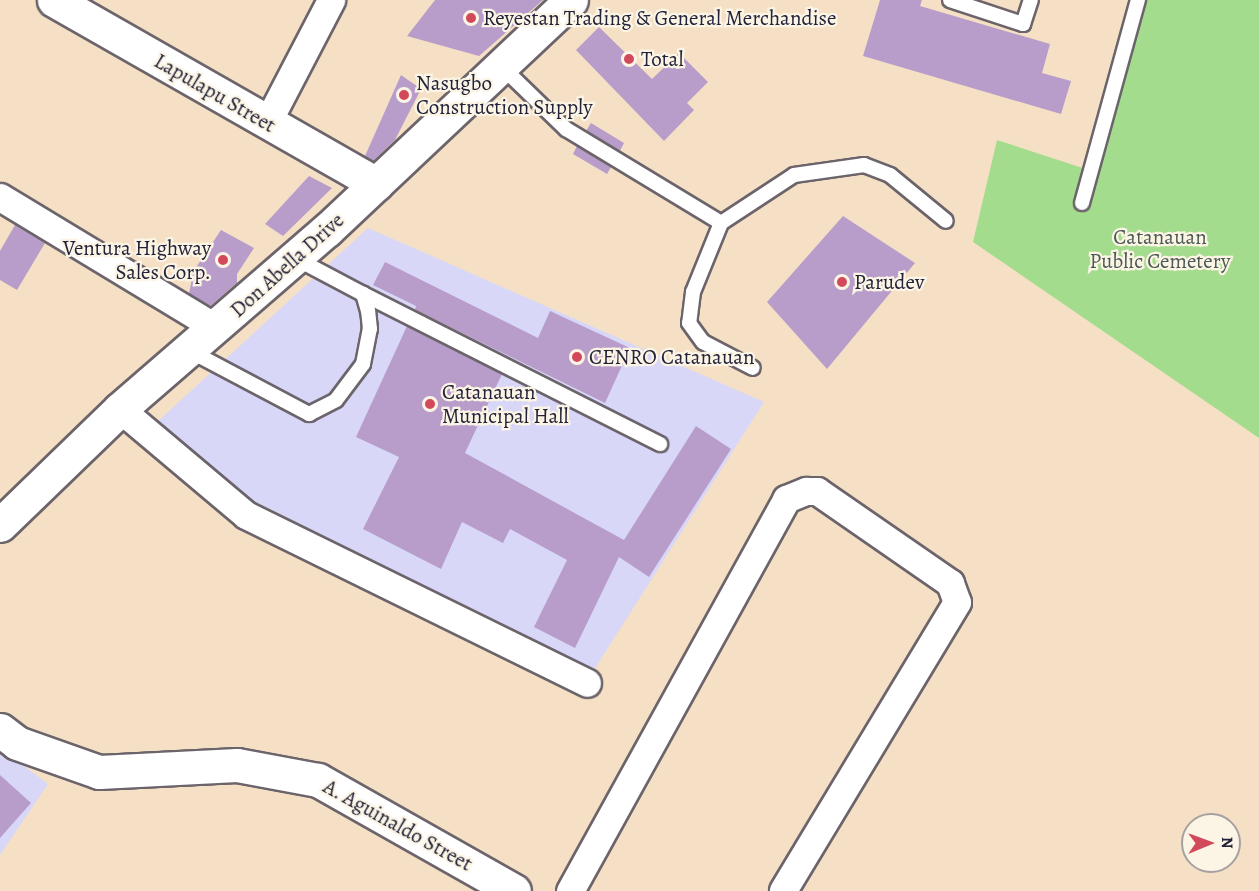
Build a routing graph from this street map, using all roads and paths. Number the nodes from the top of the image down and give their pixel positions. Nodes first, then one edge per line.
1 (331, 0) edge
2 (571, 0) edge
3 (950, 0) edge
4 (1031, 0) edge
5 (1138, 0) edge
6 (73, 5) edge
7 (500, 65) junction
8 (267, 123) junction
9 (376, 184) junction
10 (0, 197) edge
11 (1082, 203) dead end
12 (946, 221) dead end
13 (722, 223) junction
14 (295, 258) junction
15 (363, 294) junction
16 (216, 328) junction
17 (190, 351) junction
18 (753, 368) dead end
19 (120, 409) junction
20 (660, 444) dead end
21 (0, 525) edge
22 (587, 682) dead end
23 (0, 730) edge
24 (514, 891) edge
25 (570, 891) edge
26 (783, 891) edge

1 - 8 street
2 - 7 main road, Don Abella Drive
3 - 4 lane
5 - 11 lane
6 - 8 main road, Lapulapu Street
7 - 9 main road, Don Abella Drive
7 - 13 lane
8 - 9 main road, Lapulapu Street
9 - 14 main road, Don Abella Drive
10 - 16 street
12 - 13 lane
13 - 18 lane
14 - 15 lane
14 - 16 main road, Don Abella Drive
15 - 17 lane
15 - 20 lane
16 - 17 main road, Don Abella Drive
17 - 19 main road, Don Abella Drive
19 - 21 main road, Don Abella Drive
19 - 22 street
23 - 24 main road, A. Aguinaldo Street
25 - 26 street

